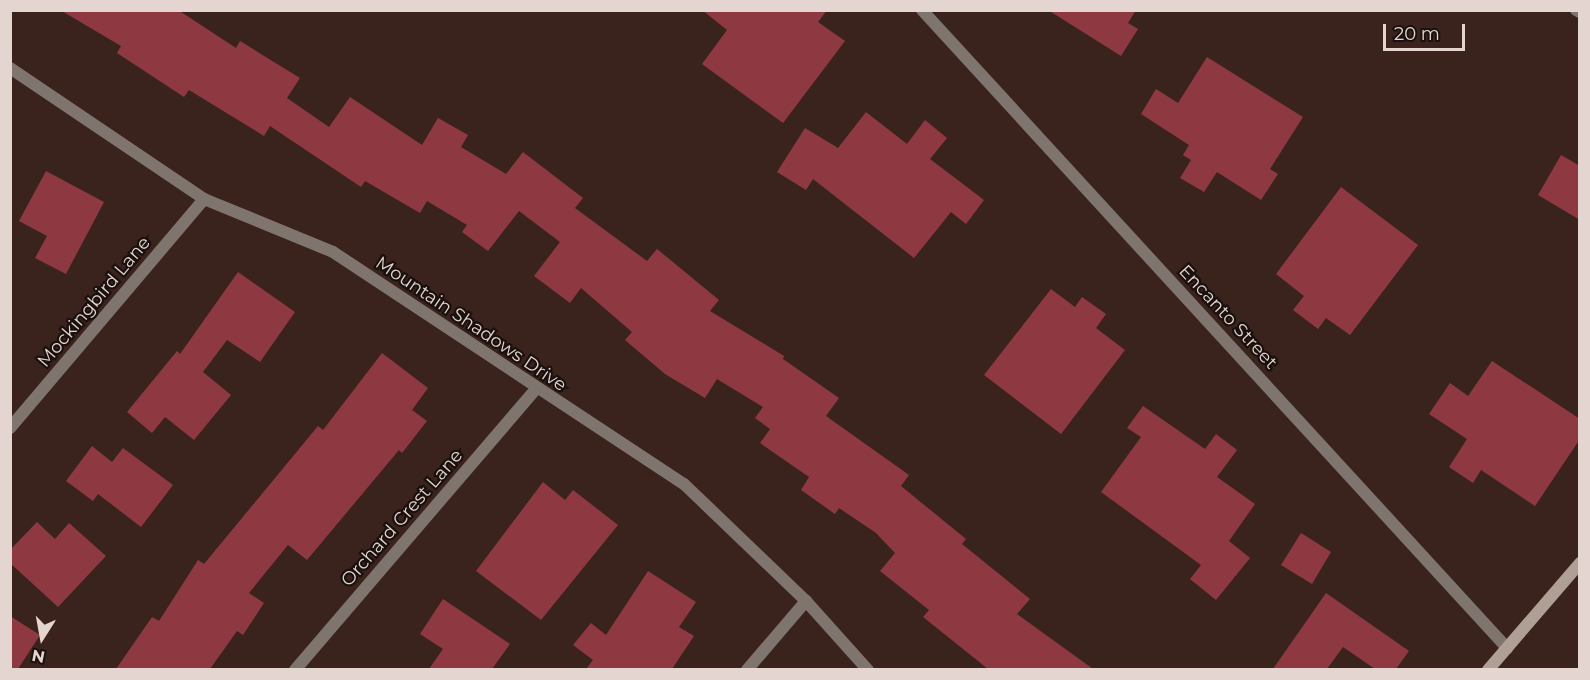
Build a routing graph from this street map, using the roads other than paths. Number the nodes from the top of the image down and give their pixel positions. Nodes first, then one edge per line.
1 (922, 10) edge
2 (10, 68) edge
3 (204, 199) junction
4 (536, 389) junction
5 (10, 428) edge
6 (1580, 562) edge
7 (806, 601) junction
8 (1507, 648) junction
9 (295, 669) edge
10 (747, 669) edge
11 (868, 669) edge
12 (1488, 669) edge

1 - 8 street, Encanto Street
2 - 3 street, Mountain Shadows Drive
3 - 4 street, Mountain Shadows Drive
3 - 5 street, Mockingbird Lane
4 - 7 street, Mountain Shadows Drive
4 - 9 street, Orchard Crest Lane
6 - 8 street
7 - 10 street
7 - 11 street, Mountain Shadows Drive
8 - 12 street

